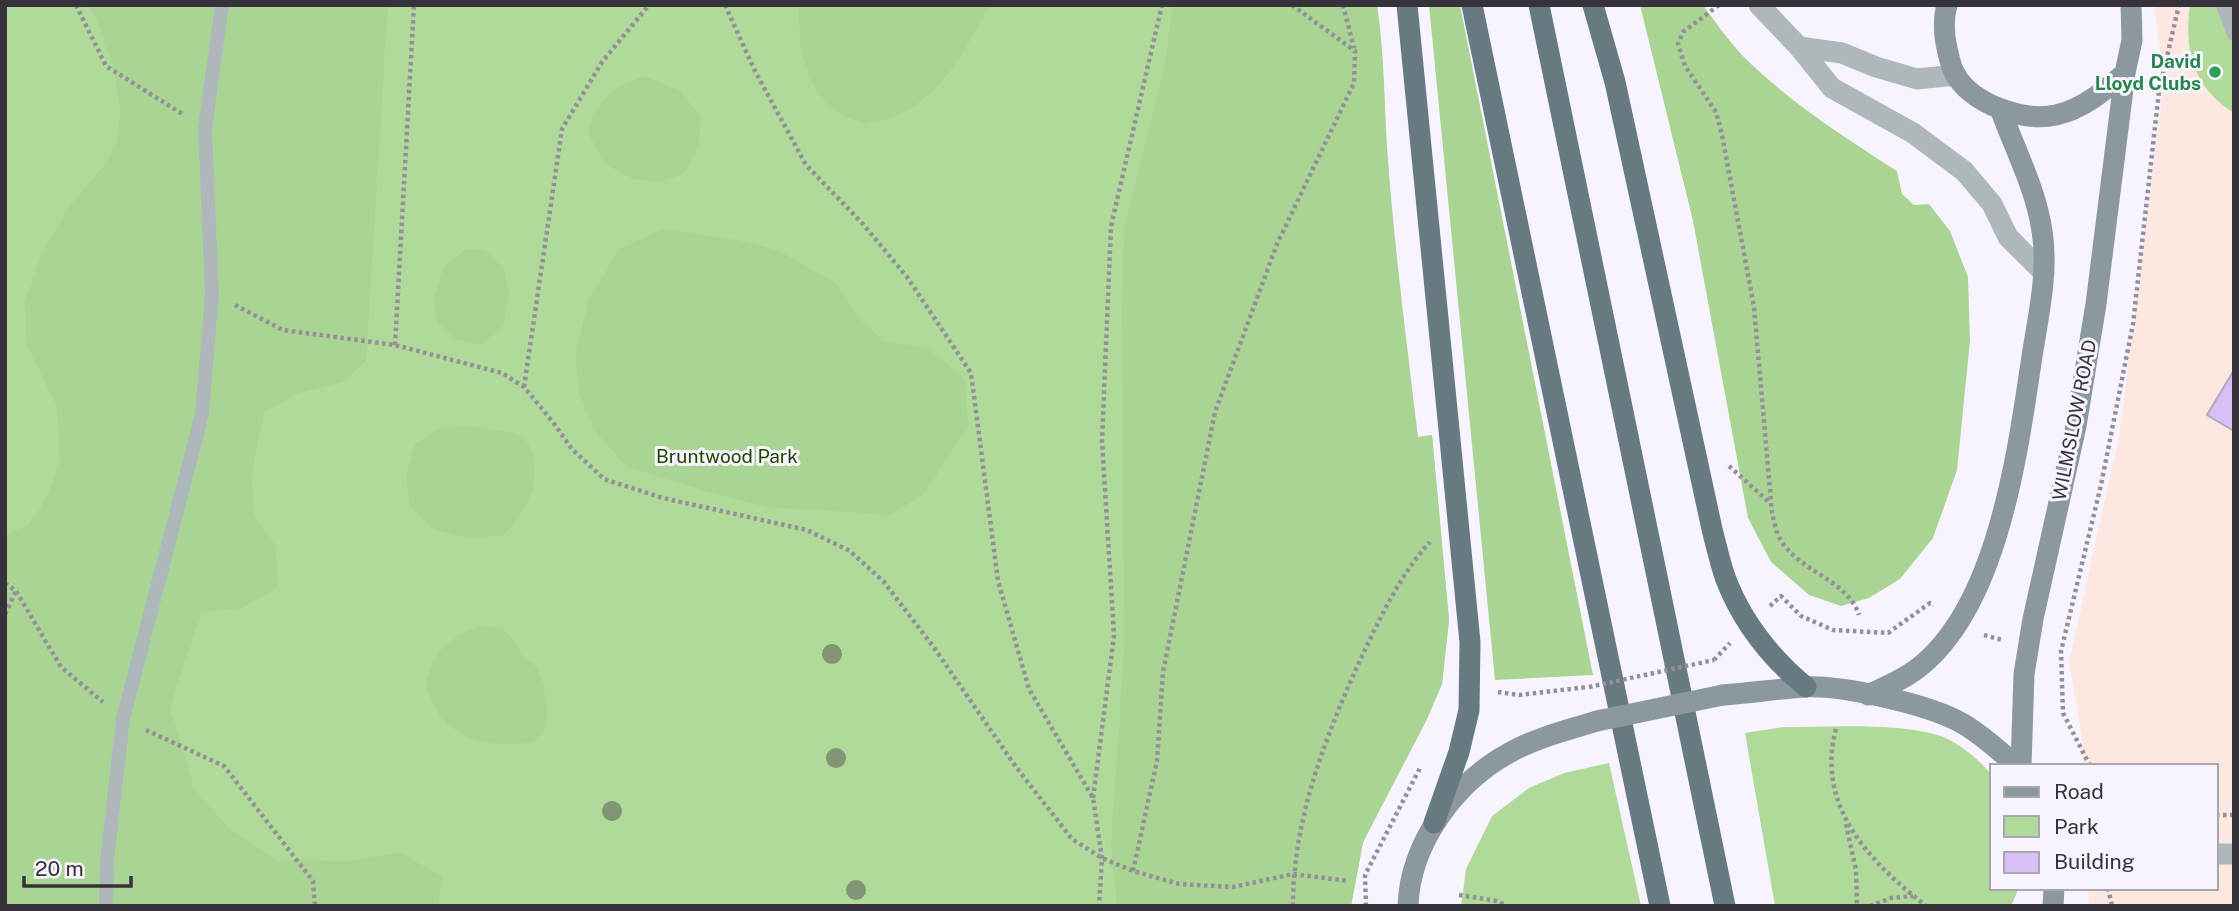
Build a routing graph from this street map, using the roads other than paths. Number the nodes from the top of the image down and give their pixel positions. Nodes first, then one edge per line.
1 (222, 5) edge
2 (1407, 5) edge
3 (1472, 5) edge
4 (1539, 5) edge
5 (1593, 5) edge
6 (1759, 5) edge
7 (1947, 5) edge
8 (2131, 5) edge
9 (2223, 5) edge
10 (2234, 34) edge
11 (1799, 47) junction
12 (2125, 73) junction
13 (1956, 75) junction
14 (2001, 111) junction
15 (2044, 273) junction
16 (1806, 687) junction
17 (1868, 695) junction
18 (2016, 764) edge
19 (2019, 764) edge
20 (1434, 822) junction
21 (106, 906) edge
22 (1408, 906) edge
23 (1660, 906) edge
24 (1725, 906) edge

1 - 21 lane
2 - 20 highway
3 - 23 highway
4 - 24 highway
5 - 16 highway
6 - 11 street
7 - 13 main road
8 - 12 main road, WILMSLOW ROAD
9 - 10 lane
11 - 13 street
11 - 15 street
12 - 14 main road
12 - 19 main road, WILMSLOW ROAD
13 - 14 main road
14 - 15 main road
15 - 17 main road
16 - 17 main road
16 - 20 main road, bridge
17 - 18 main road
20 - 22 main road

